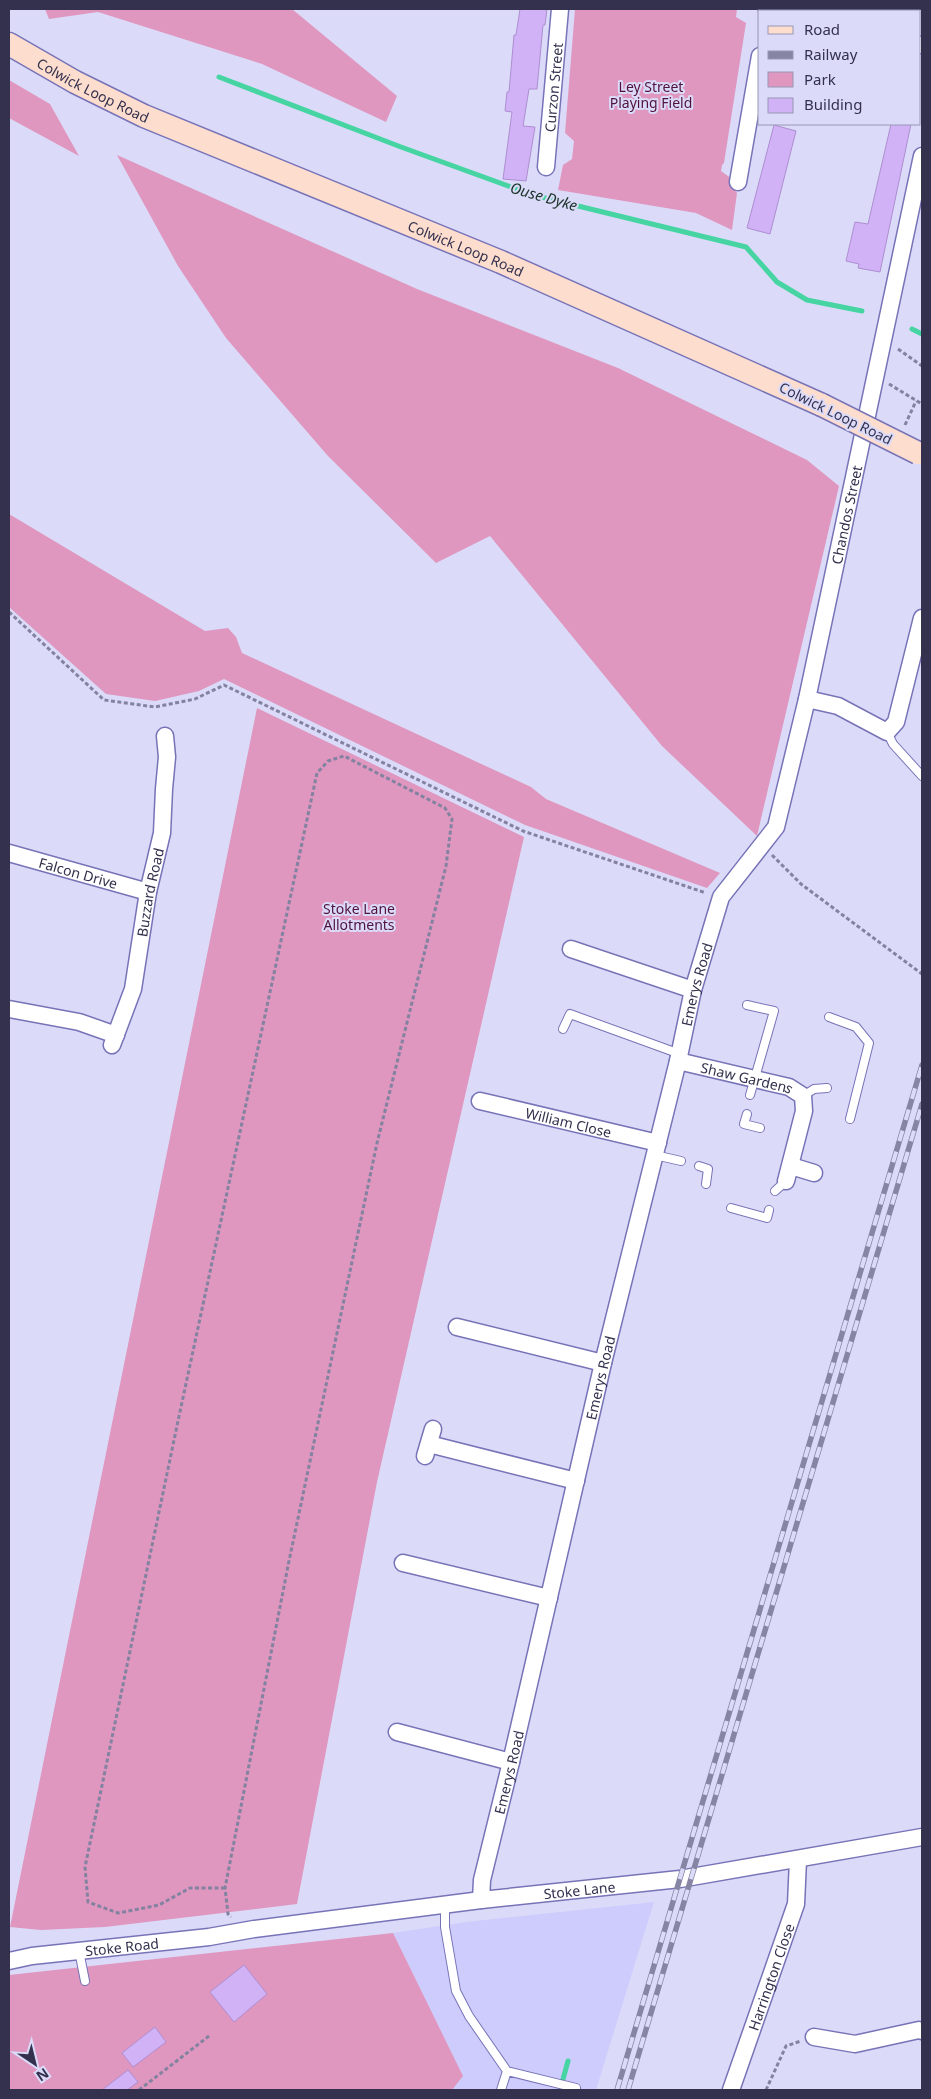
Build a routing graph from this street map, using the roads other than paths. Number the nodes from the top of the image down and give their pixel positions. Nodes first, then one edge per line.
1 (560, 9) edge
2 (9, 44) edge
3 (758, 67) edge
4 (922, 156) edge
5 (546, 167) dead end
6 (738, 182) dead end
7 (914, 228) edge
8 (920, 454) edge
9 (922, 618) edge
10 (807, 700) junction
11 (887, 732) junction
12 (165, 736) dead end
13 (922, 776) edge
14 (9, 853) edge
15 (748, 865) joint
16 (148, 892) junction
17 (571, 949) dead end
18 (693, 990) junction
19 (747, 1005) dead end
20 (9, 1009) edge
21 (829, 1017) dead end
22 (563, 1029) dead end
23 (679, 1058) junction
24 (756, 1079) junction
25 (826, 1088) dead end
26 (750, 1095) dead end
27 (803, 1096) junction
28 (480, 1101) dead end
29 (747, 1114) dead end
30 (850, 1119) dead end
31 (760, 1128) dead end
32 (656, 1149) junction
33 (681, 1161) dead end
34 (699, 1166) dead end
35 (814, 1173) dead end
36 (706, 1184) dead end
37 (731, 1208) dead end
38 (769, 1210) dead end
39 (457, 1327) dead end
40 (603, 1363) junction
41 (429, 1443) dead end
42 (576, 1481) junction
43 (403, 1563) dead end
44 (549, 1598) junction
45 (397, 1732) dead end
46 (511, 1762) junction
47 (922, 1837) edge
48 (798, 1860) junction
49 (481, 1900) junction
50 (445, 1905) junction
51 (239, 1931) joint
52 (79, 1951) junction
53 (9, 1955) edge
54 (32, 1956) junction
55 (9, 1961) edge
56 (85, 1981) dead end
57 (922, 2031) edge
58 (814, 2037) road end
59 (507, 2071) junction
60 (572, 2087) dead end
61 (501, 2090) edge
62 (731, 2090) edge

1 - 5 street, Curzon Street
2 - 8 main road, Colwick Loop Road, bridge
3 - 6 street
4 - 7 street, Chandos Street
7 - 10 street, Chandos Street
9 - 11 street
10 - 11 street
10 - 15 street, Chandos Street
11 - 13 lane
12 - 16 street, Buzzard Road
14 - 16 street, Falcon Drive
15 - 18 street, Emerys Road
16 - 20 street, Buzzard Road
17 - 18 street
18 - 23 street, Emerys Road
19 - 24 lane
21 - 30 lane
22 - 23 lane
23 - 24 street, Shaw Gardens
23 - 32 street, Emerys Road
24 - 26 lane
24 - 27 street, Shaw Gardens
25 - 27 lane
27 - 35 street, Shaw Gardens
28 - 32 street, William Close
29 - 31 lane
32 - 33 lane
32 - 40 street, Emerys Road
34 - 36 lane
37 - 38 lane
39 - 40 street
40 - 42 street, Emerys Road
41 - 42 street
42 - 44 street, Emerys Road
43 - 44 street
44 - 46 street, Emerys Road
45 - 46 street
46 - 49 street, Emerys Road
47 - 48 street, Stoke Lane
48 - 49 street, Stoke Lane
48 - 62 street, Harrington Close
49 - 50 street, Stoke Lane
50 - 51 street, Stoke Lane
50 - 59 lane
51 - 52 street, Stoke Road
52 - 54 street, Stoke Road
52 - 56 lane
53 - 54 street
54 - 55 street, Stoke Road
57 - 58 street
59 - 60 lane
59 - 61 lane

